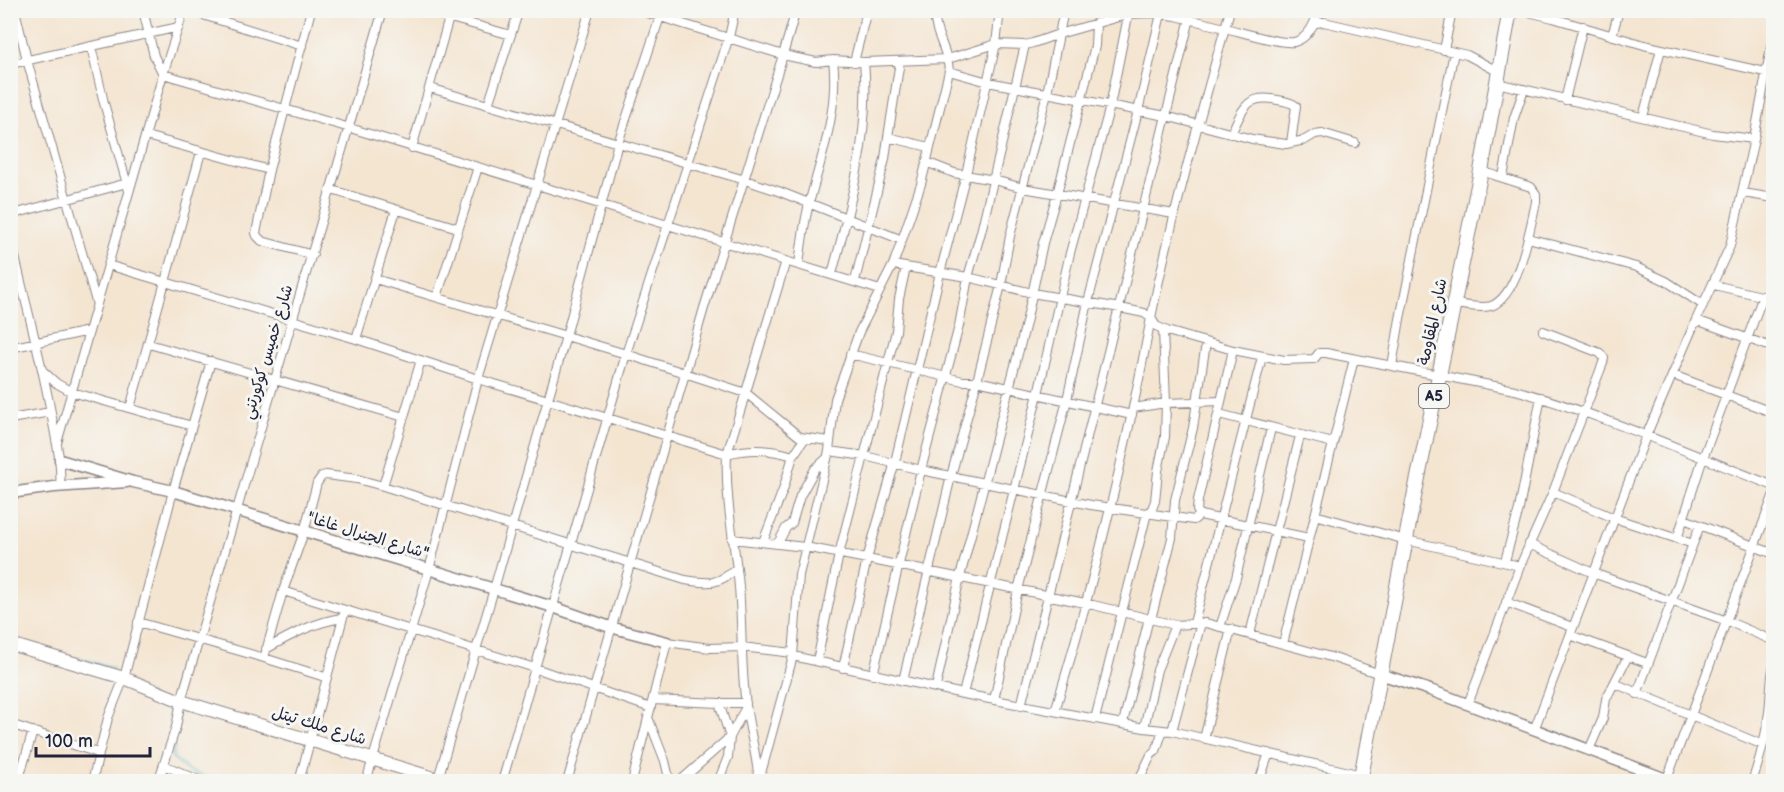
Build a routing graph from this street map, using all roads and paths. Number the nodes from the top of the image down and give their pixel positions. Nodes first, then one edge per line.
1 (15, 10) edge
2 (143, 10) edge
3 (185, 10) edge
4 (311, 10) edge
5 (383, 10) edge
6 (422, 10) edge
7 (519, 10) edge
8 (590, 10) edge
9 (638, 10) edge
10 (735, 10) edge
11 (796, 10) edge
12 (867, 10) edge
13 (934, 10) edge
14 (1000, 10) edge
15 (1064, 10) edge
16 (1230, 10) edge
17 (1318, 10) edge
18 (1452, 10) edge
19 (1510, 10) edge
20 (1520, 10) edge
21 (1619, 10) edge
22 (1129, 12) edge
23 (1542, 13) edge
24 (1161, 14) junction
25 (1191, 14) edge
26 (660, 17) junction
27 (449, 18) junction
28 (1316, 23) junction
29 (1096, 24) junction
30 (1582, 26) junction
31 (178, 27) junction
32 (1225, 28) junction
33 (1773, 31) edge
34 (148, 34) junction
35 (1059, 34) junction
36 (511, 35) junction
37 (1612, 36) junction
38 (729, 37) junction
39 (996, 44) junction
40 (1025, 45) junction
41 (91, 46) junction
42 (302, 46) junction
43 (1661, 49) junction
44 (1444, 50) junction
45 (1454, 52) junction
46 (783, 55) junction
47 (948, 59) junction
48 (27, 60) junction
49 (833, 60) junction
50 (900, 61) junction
51 (854, 62) junction
52 (864, 62) junction
53 (10, 64) edge
54 (949, 71) junction
55 (1769, 73) edge
56 (164, 74) junction
57 (1498, 78) junction
58 (988, 82) junction
59 (1017, 86) junction
60 (430, 88) junction
61 (1524, 89) junction
62 (1047, 93) junction
63 (1081, 99) junction
64 (1565, 100) junction
65 (488, 105) junction
66 (1110, 106) junction
67 (286, 110) junction
68 (1138, 111) junction
69 (1166, 116) junction
70 (1643, 117) junction
71 (1198, 124) junction
72 (556, 125) junction
73 (350, 128) junction
74 (1231, 134) junction
75 (146, 136) junction
76 (888, 137) junction
77 (1754, 139) junction
78 (618, 143) junction
79 (1291, 143) junction
80 (1355, 144) dead end
81 (929, 147) junction
82 (412, 148) junction
83 (201, 152) junction
84 (926, 162) junction
85 (688, 164) junction
86 (478, 167) junction
87 (269, 170) junction
88 (1481, 171) junction
89 (966, 174) junction
90 (1503, 177) junction
91 (745, 180) junction
92 (994, 180) junction
93 (537, 185) junction
94 (128, 187) junction
95 (1023, 188) junction
96 (332, 190) junction
97 (1743, 192) junction
98 (1057, 194) junction
99 (1773, 198) edge
100 (67, 199) junction
101 (1086, 199) junction
102 (809, 203) junction
103 (602, 204) junction
104 (1114, 204) junction
105 (396, 210) junction
106 (1144, 211) junction
107 (10, 214) edge
108 (1174, 214) junction
109 (847, 218) junction
110 (667, 226) junction
111 (869, 227) junction
112 (458, 228) junction
113 (10, 234) edge
114 (1528, 238) junction
115 (902, 240) junction
116 (724, 243) junction
117 (313, 255) junction
118 (786, 261) junction
119 (799, 264) junction
120 (108, 265) junction
121 (893, 265) junction
122 (906, 267) junction
123 (940, 273) junction
124 (832, 274) junction
125 (968, 277) junction
126 (375, 279) junction
127 (20, 281) junction
128 (855, 281) junction
129 (166, 282) junction
130 (10, 283) edge
131 (1001, 285) junction
132 (1714, 285) junction
133 (880, 290) junction
134 (1032, 293) junction
135 (1763, 296) junction
136 (437, 297) junction
137 (1061, 298) junction
138 (1773, 299) edge
139 (1088, 302) junction
140 (1454, 304) junction
141 (97, 305) junction
142 (1703, 305) junction
143 (1120, 308) junction
144 (497, 316) junction
145 (1151, 318) junction
146 (293, 320) junction
147 (1696, 320) junction
148 (1163, 330) junction
149 (88, 331) junction
150 (1543, 331) dead end
151 (566, 336) junction
152 (357, 339) junction
153 (1748, 340) junction
154 (35, 342) junction
155 (1206, 343) junction
156 (149, 344) junction
157 (10, 348) edge
158 (1773, 348) edge
159 (1233, 350) junction
160 (626, 354) junction
161 (850, 354) junction
162 (1262, 357) junction
163 (1354, 359) junction
164 (422, 360) junction
165 (211, 361) junction
166 (887, 363) junction
167 (1392, 366) junction
168 (916, 369) junction
169 (44, 372) junction
170 (687, 373) junction
171 (1438, 375) junction
172 (1672, 375) junction
173 (946, 376) junction
174 (478, 379) junction
175 (275, 380) junction
176 (977, 381) junction
177 (1008, 388) junction
178 (72, 392) junction
179 (746, 393) junction
180 (1038, 394) junction
181 (1726, 395) junction
182 (1541, 398) junction
183 (547, 399) junction
184 (1067, 400) junction
185 (1196, 401) junction
186 (1221, 401) junction
187 (1166, 403) junction
188 (1094, 407) junction
189 (130, 408) junction
190 (51, 412) junction
191 (1133, 412) junction
192 (1584, 413) junction
193 (1773, 413) edge
194 (1219, 414) junction
195 (404, 417) junction
196 (608, 418) junction
197 (10, 419) edge
198 (1245, 422) junction
199 (192, 426) junction
200 (1271, 428) junction
201 (669, 436) junction
202 (1300, 436) junction
203 (1646, 436) junction
204 (804, 438) junction
205 (829, 441) junction
206 (1333, 443) junction
207 (57, 444) junction
208 (727, 454) junction
209 (828, 455) junction
210 (794, 456) junction
211 (865, 456) junction
212 (1703, 458) junction
213 (60, 460) junction
214 (894, 462) junction
215 (921, 470) junction
216 (951, 476) junction
217 (133, 482) junction
218 (985, 482) junction
219 (383, 486) junction
220 (1773, 486) edge
221 (60, 487) junction
222 (1015, 488) junction
223 (173, 490) junction
224 (1553, 492) junction
225 (10, 493) edge
226 (1043, 494) junction
227 (1773, 494) edge
228 (1072, 501) junction
229 (447, 505) junction
230 (1111, 507) junction
231 (237, 511) junction
232 (1147, 513) junction
233 (1200, 515) junction
234 (1315, 515) junction
235 (1173, 516) junction
236 (1614, 518) junction
237 (1220, 519) junction
238 (1684, 519) junction
239 (1700, 525) junction
240 (1249, 526) junction
241 (512, 527) junction
242 (1276, 531) junction
243 (304, 532) junction
244 (1309, 538) junction
245 (732, 539) junction
246 (1677, 539) junction
247 (1406, 540) junction
248 (763, 542) junction
249 (778, 543) junction
250 (572, 544) junction
251 (1529, 544) junction
252 (1693, 544) junction
253 (1755, 546) junction
254 (805, 547) junction
255 (839, 554) junction
256 (1773, 554) edge
257 (867, 559) junction
258 (1505, 561) junction
259 (630, 562) junction
260 (899, 565) junction
261 (1520, 566) junction
262 (737, 568) junction
263 (429, 570) junction
264 (928, 571) junction
265 (1593, 573) junction
266 (960, 577) junction
267 (990, 584) junction
268 (494, 589) junction
269 (1018, 590) junction
270 (283, 591) junction
271 (1047, 596) junction
272 (1672, 601) junction
273 (1506, 602) junction
274 (1085, 603) junction
275 (553, 608) junction
276 (1122, 612) junction
277 (344, 614) junction
278 (1150, 619) junction
279 (1727, 621) junction
280 (138, 622) junction
281 (1197, 623) junction
282 (1175, 625) junction
283 (610, 627) junction
284 (1220, 627) junction
285 (1231, 629) junction
286 (411, 630) junction
287 (1571, 631) junction
288 (1250, 634) junction
289 (199, 639) junction
290 (1773, 641) edge
291 (667, 642) junction
292 (10, 644) edge
293 (1283, 644) junction
294 (742, 647) junction
295 (475, 649) junction
296 (265, 653) junction
297 (793, 654) junction
298 (1628, 656) junction
299 (817, 661) junction
300 (1647, 663) junction
301 (1773, 665) edge
302 (535, 668) junction
303 (843, 668) junction
304 (1380, 674) junction
305 (873, 675) junction
306 (325, 677) junction
307 (124, 678) junction
308 (903, 681) junction
309 (1614, 683) junction
310 (593, 687) junction
311 (936, 687) junction
312 (963, 694) junction
313 (1637, 694) junction
314 (994, 700) junction
315 (181, 701) junction
316 (719, 703) junction
317 (652, 704) junction
318 (1468, 704) junction
319 (746, 705) junction
320 (1021, 706) junction
321 (1055, 711) junction
322 (1771, 712) edge
323 (1691, 716) junction
324 (1095, 719) junction
325 (648, 720) junction
326 (1123, 723) junction
327 (10, 724) edge
328 (1144, 728) junction
329 (1168, 730) junction
330 (1534, 730) junction
331 (33, 731) junction
332 (730, 737) junction
333 (1203, 740) junction
334 (310, 741) junction
335 (1763, 745) junction
336 (1589, 750) junction
337 (98, 753) junction
338 (1269, 753) junction
339 (373, 760) junction
340 (164, 765) junction
341 (1361, 778) edge
342 (441, 780) edge
343 (1670, 780) edge
344 (759, 781) edge
345 (18, 782) edge
346 (92, 782) edge
347 (158, 782) edge
348 (202, 782) edge
349 (299, 782) edge
350 (366, 782) edge
351 (502, 782) edge
352 (567, 782) edge
353 (632, 782) edge
354 (670, 782) edge
355 (679, 782) edge
356 (718, 782) edge
357 (1138, 782) edge
358 (1259, 782) edge
359 (1752, 782) edge

1 - 48 street
2 - 34 street
3 - 31 street
3 - 42 street
4 - 42 street
5 - 73 street, شارع خميس كوكورتني
6 - 27 street
7 - 36 street
8 - 72 street
9 - 26 street
10 - 38 street
11 - 46 street
12 - 51 street
13 - 47 street
14 - 39 street
15 - 35 street
16 - 32 street
17 - 28 street
18 - 44 street
19 - 57 highway, شارع المقاومة / A5
20 - 23 street
21 - 37 street
22 - 24 street
22 - 29 street
22 - 66 street
23 - 30 street
24 - 25 street
24 - 68 street
25 - 32 street
25 - 69 street
26 - 38 street
26 - 78 street
27 - 36 street
27 - 60 street
28 - 32 street
28 - 44 street
29 - 35 street
29 - 63 street
30 - 37 street
30 - 64 street
31 - 34 street
31 - 56 street
32 - 71 street
33 - 55 street
34 - 41 street
34 - 56 street
35 - 40 street
35 - 62 street
36 - 65 street
37 - 43 street
38 - 46 street
38 - 85 street
39 - 40 street
39 - 47 street
39 - 58 street
40 - 59 street
41 - 48 street
41 - 94 street
42 - 67 street
43 - 55 street
43 - 70 street
44 - 45 street
45 - 57 street
45 - 167 street
46 - 49 street
46 - 91 street
47 - 50 street
47 - 54 street
48 - 53 street
48 - 100 street
49 - 51 street
49 - 102 street
50 - 52 street
50 - 76 street
51 - 52 street
52 - 109 street
54 - 58 street
54 - 81 street
55 - 77 street
56 - 67 street
56 - 75 street
57 - 61 street
57 - 88 highway, شارع المقاومة / A5
58 - 59 street
58 - 89 street
59 - 62 street
59 - 92 street
60 - 65 street
60 - 82 street
61 - 64 street
61 - 90 street
62 - 63 street
62 - 95 street
63 - 66 street
63 - 98 street
64 - 70 street
65 - 72 street
66 - 68 street
66 - 101 street
67 - 73 street
67 - 87 street
68 - 69 street
68 - 104 street
69 - 71 street
69 - 106 street
70 - 77 street
71 - 74 street
71 - 108 street
72 - 78 street
72 - 93 street
73 - 82 street
73 - 96 street, شارع خميس كوكورتني
74 - 79 street
74 - 79 street
75 - 83 street
75 - 94 street
76 - 81 street
76 - 111 street
77 - 97 street
78 - 85 street
78 - 103 street
79 - 80 street
81 - 84 street
82 - 86 street
83 - 87 street
83 - 129 street
84 - 89 street
84 - 115 street
85 - 91 street
85 - 110 street
86 - 93 street
86 - 112 street
87 - 117 street
88 - 90 street
88 - 140 highway, شارع المقاومة / A5
89 - 92 street
89 - 123 street
90 - 114 street
91 - 102 street
91 - 116 street
92 - 95 street
92 - 125 street
93 - 103 street
93 - 144 street
94 - 100 street
94 - 120 street
95 - 98 street
95 - 131 street
96 - 105 street
96 - 117 street, شارع خميس كوكورتني
97 - 99 street
97 - 132 street
98 - 101 street
98 - 134 street
100 - 107 street
100 - 141 street
101 - 104 street
101 - 137 street
102 - 109 street
102 - 119 street
103 - 110 street
103 - 151 street
104 - 106 street
104 - 139 street
105 - 112 street
105 - 126 street
106 - 108 street
106 - 143 street
108 - 145 street
109 - 111 street
109 - 124 street
110 - 116 street
110 - 160 street
111 - 115 street
111 - 128 street
112 - 136 street
113 - 127 street
114 - 140 street
114 - 142 street
115 - 121 street
116 - 118 street
116 - 170 street
117 - 146 street, شارع خميس كوكورتني
118 - 119 street
118 - 179 street
119 - 124 street
120 - 129 street
120 - 141 street
121 - 122 street
121 - 133 street
122 - 123 street
122 - 166 street
123 - 125 street
123 - 168 street
124 - 128 street
125 - 131 street
125 - 173 street
126 - 136 street
126 - 152 street
127 - 130 street
127 - 154 street
128 - 133 street
129 - 146 street
129 - 156 street
131 - 134 street
131 - 176 street
132 - 135 street
132 - 142 street
133 - 161 street
134 - 137 street
134 - 177 street
135 - 138 street
135 - 153 street
136 - 144 street
137 - 139 street
137 - 180 street
139 - 143 street
139 - 184 street
140 - 171 highway, شارع المقاومة / A5
141 - 149 street
142 - 147 street
143 - 145 street
143 - 188 street
144 - 151 street
144 - 174 street
145 - 148 street
145 - 191 street
146 - 152 street
146 - 175 street, شارع خميس كوكورتني
147 - 153 street
147 - 172 street
148 - 155 street
148 - 187 street
149 - 154 street
149 - 178 street
150 - 192 street
151 - 160 street
151 - 183 street
152 - 164 street
153 - 158 street
153 - 181 street
154 - 157 street
154 - 169 street
155 - 159 street
155 - 185 street
156 - 165 street
156 - 189 street
159 - 162 street
159 - 186 street
160 - 170 street
160 - 196 street
161 - 166 street
161 - 205 street
162 - 163 street
162 - 198 street
163 - 167 street
163 - 206 street
164 - 174 street
164 - 195 street
165 - 175 street
165 - 199 street
166 - 168 street
166 - 211 street
167 - 171 street
168 - 173 street
168 - 214 street
169 - 178 street
169 - 190 street
170 - 179 street
170 - 201 street
171 - 182 street
171 - 247 highway, شارع المقاومة / A5
172 - 181 street
172 - 203 street
173 - 176 street
173 - 215 street
174 - 183 street
174 - 229 street
175 - 195 street
175 - 231 street, شارع خميس كوكورتني
176 - 177 street
176 - 216 street
177 - 180 street
177 - 218 street
178 - 189 street
178 - 207 street
179 - 204 street
179 - 208 street
180 - 184 street
180 - 222 street
181 - 193 street
181 - 212 street
182 - 192 street
182 - 258 street
183 - 196 street
183 - 241 street
184 - 188 street
184 - 226 street
185 - 186 street
185 - 187 street
185 - 235 street
186 - 194 street
187 - 191 street
187 - 232 street
188 - 191 street
188 - 228 street
189 - 199 street
190 - 197 street
190 - 207 street
191 - 230 street
192 - 203 street
192 - 224 street
194 - 198 street
194 - 233 street
195 - 219 street
196 - 201 street
196 - 250 street
198 - 200 street
198 - 237 street
199 - 223 street
200 - 202 street
200 - 240 street
201 - 208 street
201 - 259 street
202 - 206 street
202 - 242 street
203 - 212 street
203 - 236 street
204 - 205 street
204 - 210 street
205 - 209 street
206 - 234 street
207 - 213 street
208 - 210 street
208 - 245 street
209 - 211 street
209 - 249 street
209 - 254 street
210 - 248 street
211 - 214 street
211 - 255 street
212 - 220 street
212 - 238 street
213 - 217 street, "شارع الجنرال غاغا"
213 - 221 street
214 - 215 street
214 - 257 street
215 - 216 street
215 - 260 street
216 - 218 street
216 - 264 street
217 - 221 street
217 - 223 street, "شارع الجنرال غاغا"
218 - 222 street
218 - 266 street
219 - 229 street
219 - 243 street
221 - 225 street
222 - 226 street
222 - 267 street
223 - 231 street, "شارع الجنرال غاغا"
223 - 280 street
224 - 236 street
224 - 251 street
226 - 228 street
226 - 269 street
227 - 253 street
228 - 230 street
228 - 271 street
229 - 241 street
229 - 263 street
230 - 232 street
230 - 274 street
231 - 243 street, "شارع الجنرال غاغا"
231 - 289 street, شارع خميس كوكورتني
232 - 235 street
232 - 276 street
233 - 235 street
233 - 237 street
234 - 244 street
234 - 247 street
235 - 278 street
236 - 246 street
236 - 265 street
237 - 240 street
237 - 281 street
238 - 239 street
238 - 246 street
239 - 252 street
239 - 253 street
240 - 242 street
240 - 284 street
241 - 250 street
241 - 268 street
242 - 244 street
242 - 288 street
243 - 263 street, "شارع الجنرال غاغا"
243 - 270 street
244 - 293 street
245 - 248 street
245 - 262 street
246 - 252 street
247 - 258 street
247 - 304 highway, شارع المقاومة / A5
248 - 249 street
249 - 254 street
250 - 259 street
250 - 275 street
251 - 261 street
251 - 265 street
252 - 272 street
253 - 256 street
253 - 279 street
254 - 255 street
254 - 297 street
255 - 257 street
255 - 299 street
257 - 260 street
257 - 303 street
258 - 261 street
259 - 262 street
259 - 283 street
260 - 264 street
260 - 305 street
261 - 273 street
262 - 294 street
263 - 268 street, "شارع الجنرال غاغا"
263 - 286 street
264 - 266 street
264 - 308 street
265 - 272 street
265 - 287 street
266 - 267 street
266 - 311 street
267 - 269 street
267 - 312 street
268 - 275 street, "شارع الجنرال غاغا"
268 - 295 street
269 - 271 street
269 - 314 street
270 - 277 street
270 - 296 street
271 - 274 street
271 - 320 street
272 - 279 street
272 - 300 street
273 - 287 street
273 - 318 street
274 - 276 street
274 - 321 street
275 - 283 street, "شارع الجنرال غاغا"
275 - 302 street
276 - 278 street
276 - 324 street
277 - 286 street
277 - 296 street
277 - 306 street
278 - 282 street
278 - 326 street
279 - 290 street
279 - 323 street
280 - 289 street
280 - 307 street
281 - 282 street
281 - 284 street
281 - 329 street
282 - 328 street
283 - 291 street, "شارع الجنرال غاغا"
283 - 310 street
284 - 285 street
285 - 288 street
285 - 333 street
286 - 295 street
286 - 339 street
287 - 298 street
287 - 330 street
288 - 293 street
289 - 296 street
289 - 315 street, شارع خميس كوكورتني
291 - 294 street
291 - 317 street
292 - 307 main road, شارع ملك تيتل
293 - 304 street
294 - 297 street
294 - 319 street
295 - 302 street
295 - 342 street
296 - 306 street
297 - 299 street
297 - 344 street
298 - 300 street
298 - 309 street
299 - 303 street
300 - 313 street
301 - 322 street
302 - 310 street
302 - 351 street
303 - 305 street
304 - 318 street
304 - 341 highway, شارع المقاومة / A5
305 - 308 street
306 - 334 street
307 - 315 main road, شارع ملك تيتل
307 - 337 street
308 - 311 street
309 - 313 street
309 - 336 street
310 - 317 street
310 - 352 street
311 - 312 street
312 - 314 street
313 - 323 street
314 - 320 street
315 - 334 main road, شارع ملك تيتل
315 - 340 street, شارع خميس كوكورتني
316 - 317 street
316 - 319 street
316 - 332 street
317 - 325 street
318 - 330 street
319 - 332 street
319 - 344 street
320 - 321 street
321 - 324 street
322 - 335 street
323 - 335 street
323 - 343 street
324 - 326 street
325 - 353 street
325 - 354 street
326 - 328 street
327 - 331 street
328 - 329 street
329 - 333 street
329 - 357 street
330 - 336 street
331 - 337 street
331 - 345 street
332 - 355 street
332 - 356 street
333 - 338 street
334 - 339 main road, شارع ملك تيتل
334 - 349 street
335 - 359 street
336 - 343 street
337 - 346 street
338 - 341 street
338 - 358 street
339 - 342 main road, شارع ملك تيتل
339 - 350 street
340 - 347 street, شارع خميس كوكورتني
340 - 348 street

